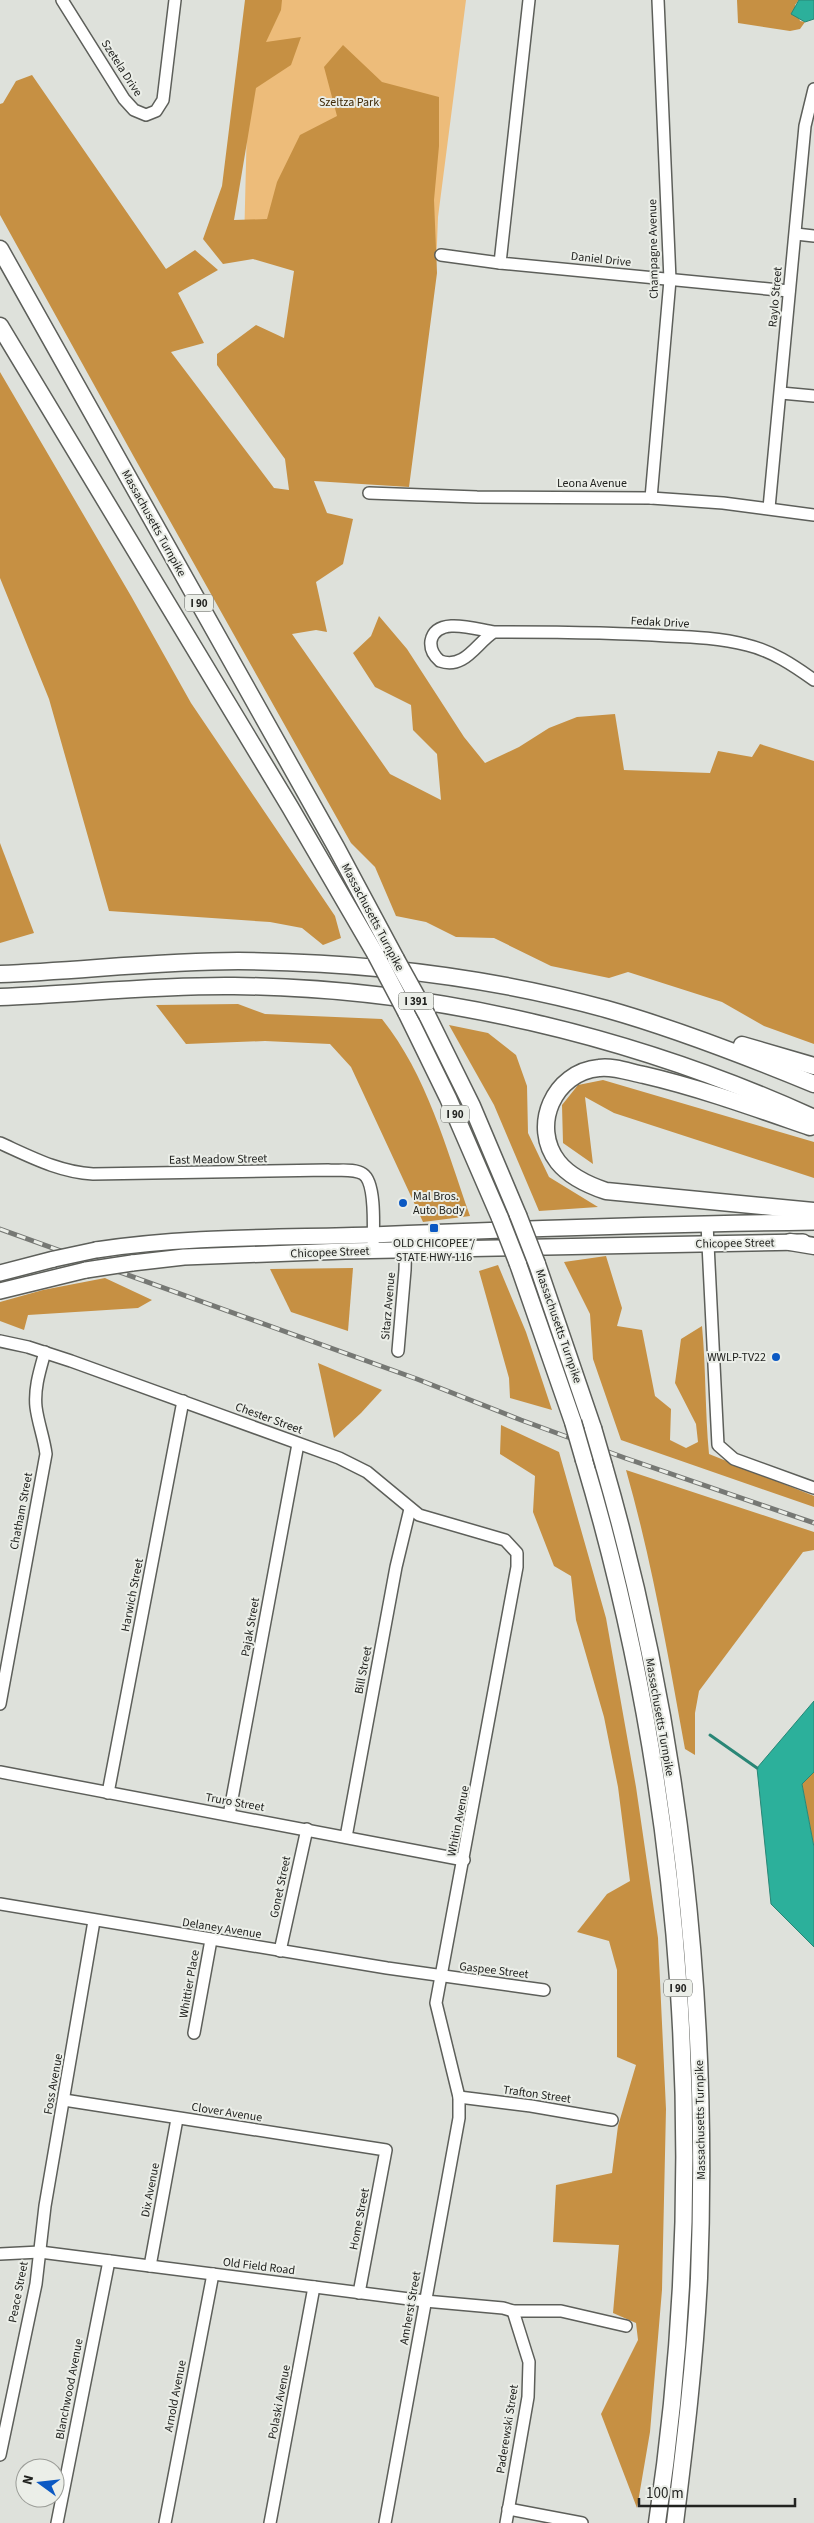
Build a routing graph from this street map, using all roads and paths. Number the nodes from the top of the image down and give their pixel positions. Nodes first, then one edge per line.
1 (62, 0) edge
2 (175, 0) edge
3 (529, 0) edge
4 (658, 0) edge
5 (814, 89) edge
6 (796, 234) junction
7 (814, 236) edge
8 (0, 249) edge
9 (441, 255) dead end
10 (500, 263) junction
11 (670, 280) junction
12 (788, 291) junction
13 (0, 326) edge
14 (781, 393) junction
15 (814, 396) edge
16 (368, 493) dead end
17 (651, 498) junction
18 (769, 508) junction
19 (814, 515) edge
20 (494, 632) junction
21 (814, 680) edge
22 (0, 974) edge
23 (0, 997) edge
24 (630, 1016) junction
25 (814, 1066) edge
26 (814, 1084) edge
27 (814, 1118) edge
28 (814, 1128) edge
29 (0, 1143) edge
30 (814, 1211) edge
31 (814, 1222) edge
32 (707, 1224) junction
33 (406, 1233) junction
34 (373, 1234) junction
35 (790, 1242) joint
36 (707, 1243) junction
37 (814, 1244) edge
38 (373, 1250) junction
39 (405, 1252) junction
40 (0, 1273) edge
41 (0, 1291) edge
42 (0, 1342) edge
43 (45, 1352) junction
44 (398, 1352) dead end
45 (183, 1401) junction
46 (298, 1444) junction
47 (814, 1488) edge
48 (410, 1509) junction
49 (515, 1548) joint
50 (0, 1704) edge
51 (0, 1772) edge
52 (108, 1793) junction
53 (229, 1815) junction
54 (307, 1829) junction
55 (346, 1836) junction
56 (464, 1860) junction
57 (0, 1904) edge
58 (94, 1921) junction
59 (211, 1940) junction
60 (280, 1952) junction
61 (441, 1977) junction
62 (544, 1990) dead end
63 (194, 2033) dead end
64 (459, 2098) junction
65 (64, 2100) junction
66 (177, 2118) junction
67 (612, 2120) dead end
68 (386, 2150) joint
69 (40, 2252) junction
70 (0, 2254) edge
71 (109, 2261) junction
72 (150, 2266) junction
73 (213, 2274) junction
74 (314, 2287) junction
75 (359, 2293) junction
76 (425, 2301) junction
77 (513, 2311) junction
78 (626, 2326) dead end
79 (0, 2455) edge
80 (508, 2510) junction
81 (57, 2523) edge
82 (164, 2523) edge
83 (270, 2523) edge
84 (385, 2523) edge
85 (506, 2523) edge
86 (582, 2523) edge
87 (657, 2523) edge
88 (675, 2523) edge

1 - 2 street, Szetela Drive
3 - 10 street
4 - 11 street, Champagne Avenue
5 - 6 street, Raylo Street
6 - 7 street
6 - 12 street, Raylo Street
8 - 88 highway, Massachusetts Turnpike / I 90, bridge
9 - 10 street, Daniel Drive
10 - 11 street, Daniel Drive
11 - 12 street, Daniel Drive
11 - 17 street, Champagne Avenue
12 - 14 street, Raylo Street
13 - 87 highway, Massachusetts Turnpike / I 90, bridge
14 - 15 street
14 - 18 street, Raylo Street
16 - 17 street, Leona Avenue
17 - 18 street, Leona Avenue
18 - 19 street, Leona Avenue
20 - 20 street, Fedak Drive
20 - 21 street, Fedak Drive
22 - 24 highway, I 391
23 - 27 highway, I 391
24 - 25 highway
24 - 26 highway, I 391
28 - 30 highway
29 - 34 street, East Meadow Street
31 - 32 main road, Chicopee Street
32 - 33 main road, Chicopee Street
32 - 36 street
33 - 34 main road, Chicopee Street
33 - 39 street, Sitarz Avenue
34 - 38 street, East Meadow Street
34 - 40 main road, Chicopee Street, bridge
35 - 36 main road, Chicopee Street
35 - 37 highway
36 - 39 main road, Chicopee Street
36 - 47 street
38 - 39 main road, Chicopee Street
38 - 41 main road, Chicopee Street, bridge
39 - 44 street, Sitarz Avenue
42 - 43 street, Chester Street
43 - 45 street, Chester Street
43 - 50 street, Chatham Street
45 - 46 street, Chester Street
45 - 52 street, Harwich Street
46 - 48 street, Chester Street
46 - 53 street, Pajak Street
48 - 49 street, Chester Street
48 - 55 street, Bill Street
49 - 56 street, Whitin Avenue
51 - 52 street, Truro Street
52 - 53 street, Truro Street
53 - 54 street, Truro Street
54 - 55 street, Truro Street
54 - 60 street, Gonet Street
55 - 56 street, Truro Street
56 - 61 street, Whitin Avenue
57 - 58 street, Delaney Avenue
58 - 59 street, Delaney Avenue
58 - 65 street, Foss Avenue
59 - 60 street, Delaney Avenue
59 - 63 street, Whittier Place
60 - 61 street, Delaney Avenue
61 - 62 street, Gaspee Street
61 - 64 street, Whitin Avenue
64 - 67 street, Trafton Street
64 - 76 street, Amherst Street
65 - 66 street, Clover Avenue
65 - 69 street, Foss Avenue
66 - 68 street, Clover Avenue
66 - 72 street, Dix Avenue
68 - 75 street, Home Street
69 - 70 street, Old Field Road
69 - 71 street, Old Field Road
69 - 79 street, Peace Street
71 - 72 street, Old Field Road
71 - 81 street, Blanchwood Avenue
72 - 73 street, Old Field Road
73 - 74 street, Old Field Road
73 - 82 street, Arnold Avenue
74 - 75 street, Old Field Road
74 - 83 street, Polaski Avenue
75 - 76 street, Old Field Road
76 - 77 street, Old Field Road
76 - 84 street, Amherst Street
77 - 78 street, Old Field Road
77 - 80 street, Paderewski Street
80 - 85 street, Paderewski Street
80 - 86 street

